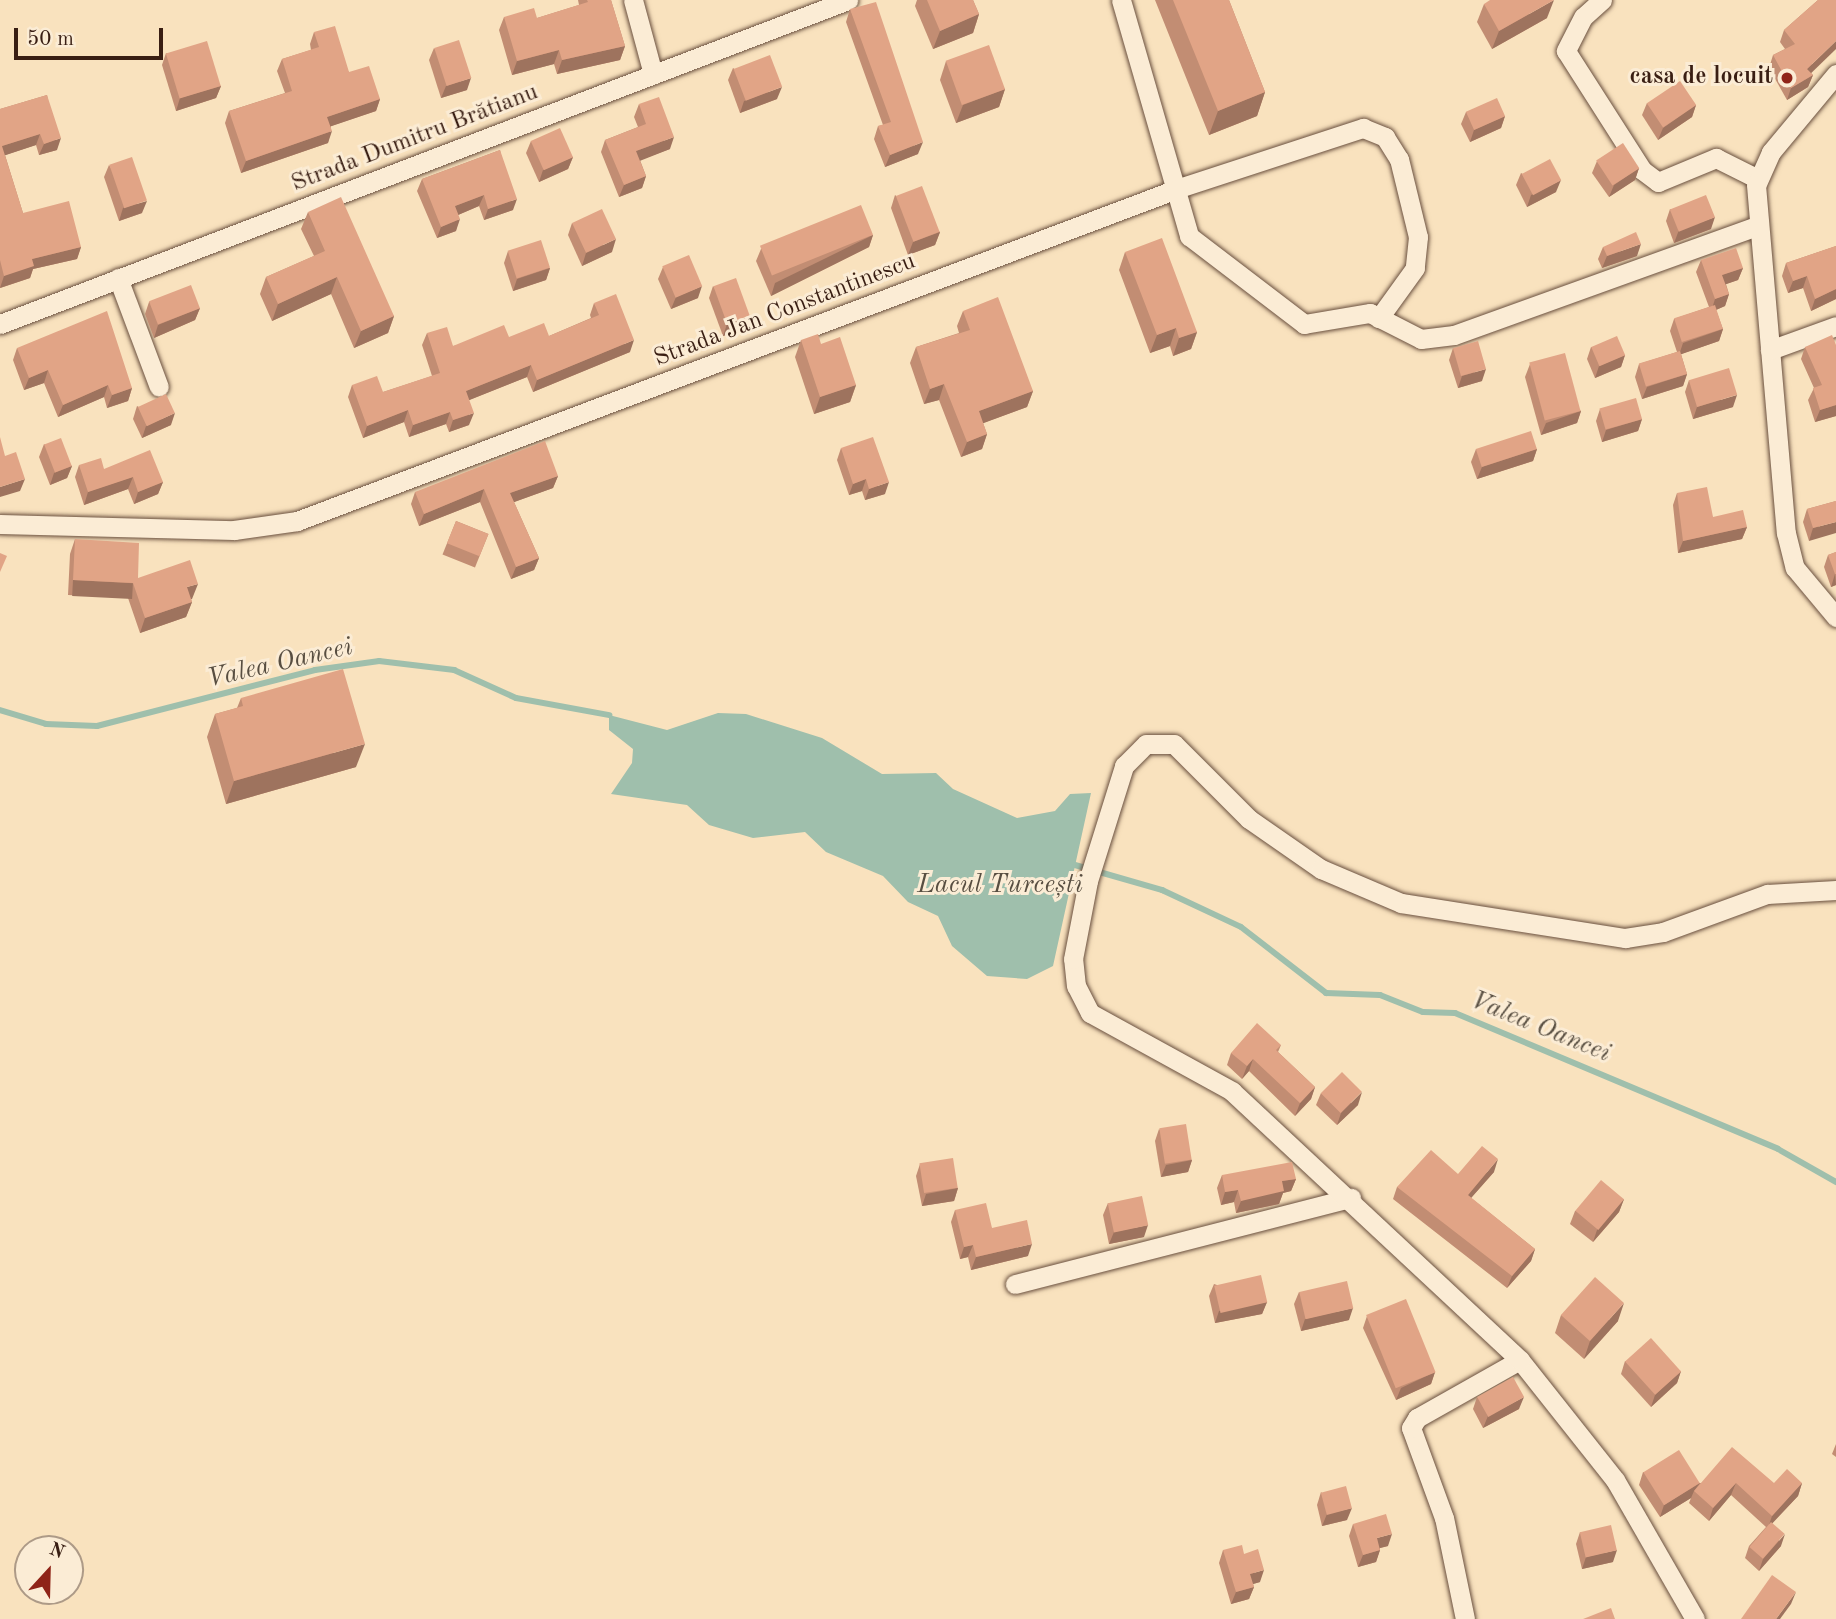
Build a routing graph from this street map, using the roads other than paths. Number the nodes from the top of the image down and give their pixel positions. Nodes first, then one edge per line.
1 (633, 0) edge
2 (848, 0) edge
3 (1121, 0) edge
4 (1602, 0) edge
5 (653, 74) junction
6 (1836, 74) edge
7 (1758, 179) junction
8 (1179, 188) junction
9 (1759, 225) junction
10 (118, 278) junction
11 (1378, 318) junction
12 (0, 324) edge
13 (1836, 326) edge
14 (1770, 350) junction
15 (159, 387) dead end
16 (0, 524) edge
17 (1836, 617) edge
18 (1836, 890) edge
19 (1351, 1198) junction
20 (1015, 1284) dead end
21 (1520, 1360) junction
22 (1465, 1619) edge
23 (1695, 1619) edge

1 - 5 street
2 - 5 street, Strada Dumitru Brătianu
3 - 8 street
4 - 7 street
5 - 10 street, Strada Dumitru Brătianu
6 - 7 street
7 - 9 street
8 - 11 street
8 - 11 street, Strada Jan Constantinescu
8 - 16 street, Strada Jan Constantinescu
9 - 11 street
9 - 14 street
10 - 12 street, Strada Dumitru Brătianu
10 - 15 street
13 - 14 street
14 - 17 street
18 - 19 street
19 - 20 street
19 - 21 street
21 - 22 street
21 - 23 street

